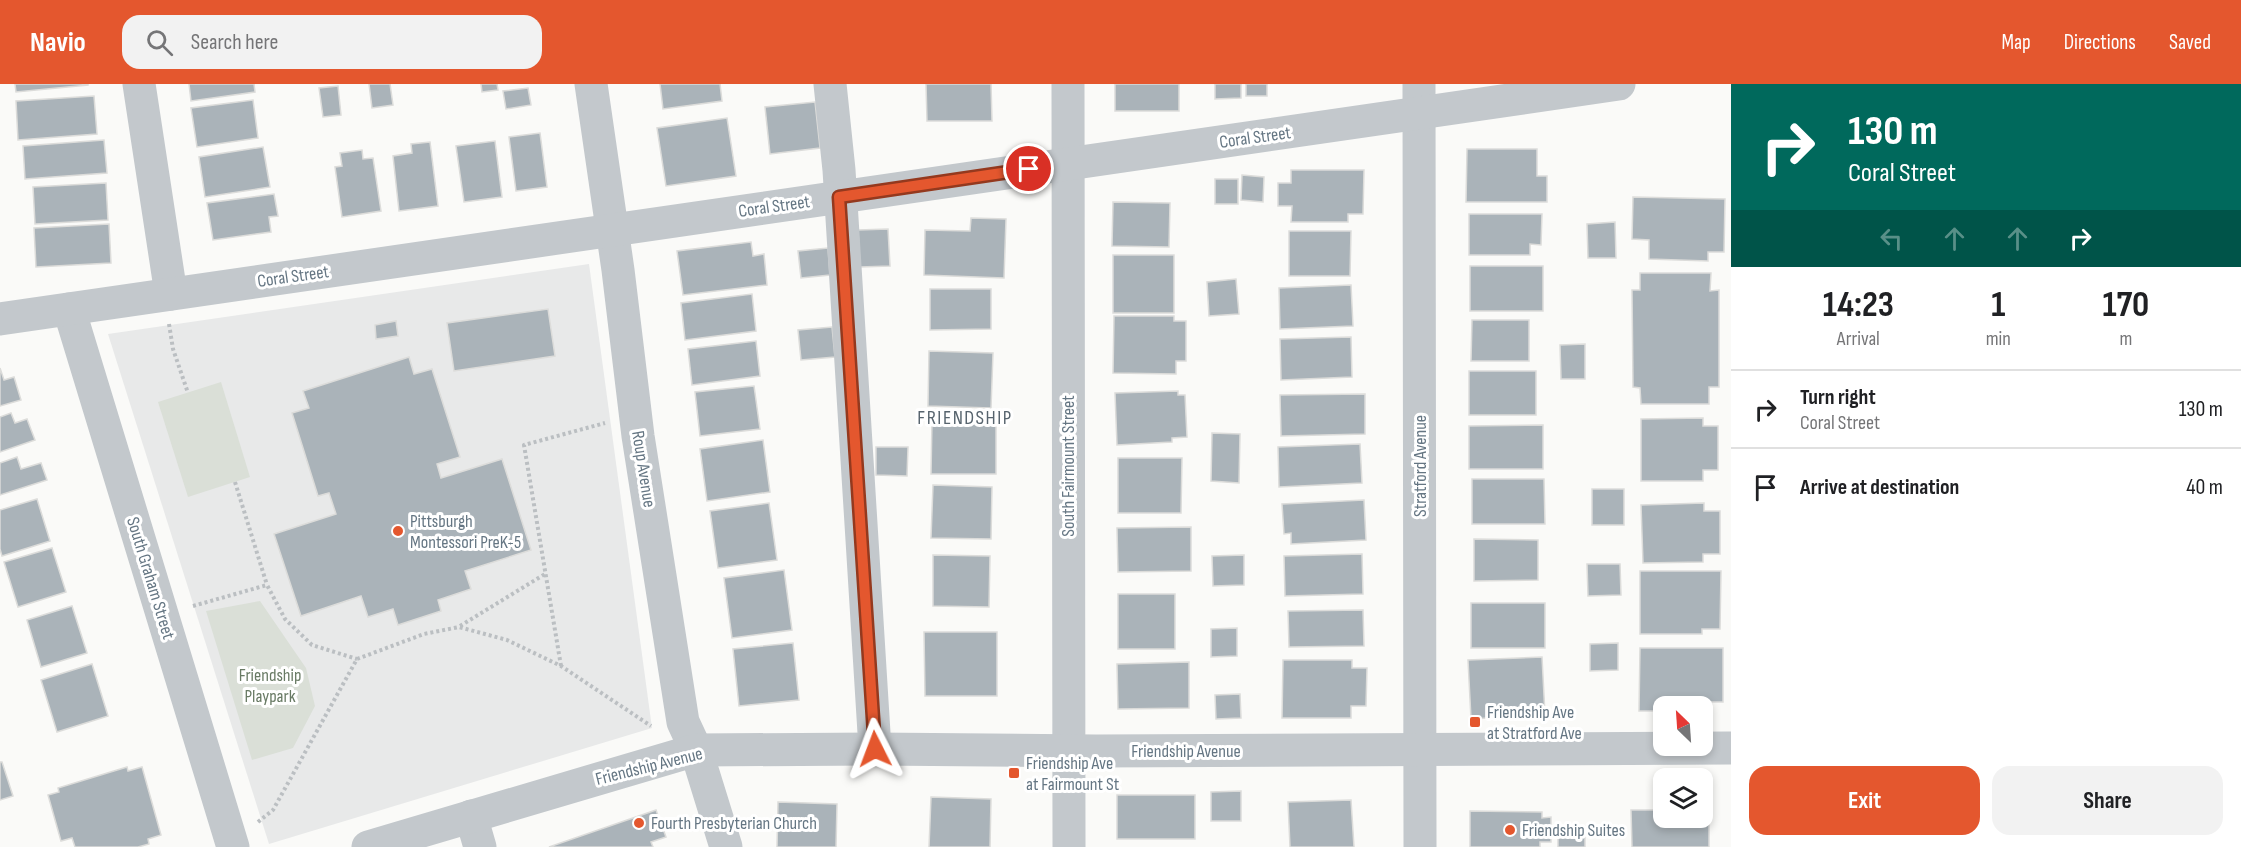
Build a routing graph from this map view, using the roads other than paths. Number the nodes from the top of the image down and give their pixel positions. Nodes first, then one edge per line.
1 (139, 84) edge
2 (591, 84) edge
3 (830, 84) edge
4 (1068, 84) edge
5 (1619, 84) edge
6 (1419, 98) edge
7 (1068, 164) junction
8 (839, 197) junction
9 (611, 230) junction
10 (170, 307) junction
11 (69, 309) junction
12 (0, 319) edge
13 (1731, 748) edge
14 (875, 749) junction
15 (696, 750) junction
16 (1420, 750) junction
17 (1068, 751) junction
18 (471, 816) junction
19 (244, 836) edge
20 (368, 847) edge
21 (480, 847) edge
22 (726, 847) edge
23 (1069, 847) edge
24 (1420, 847) edge

1 - 10 street
2 - 9 street, Roup Avenue
3 - 8 street
4 - 7 street, South Fairmount Street
5 - 6 street, Coral Street
6 - 7 street, Coral Street
6 - 16 street, Stratford Avenue
7 - 8 street, Coral Street
7 - 17 street, South Fairmount Street
8 - 9 street, Coral Street
8 - 14 street
9 - 10 street, Coral Street
9 - 15 street, Roup Avenue
10 - 11 street, Coral Street
11 - 12 street, Coral Street
11 - 19 street, South Graham Street
13 - 16 street, Friendship Avenue
14 - 15 street, Friendship Avenue
14 - 17 street, Friendship Avenue
15 - 18 street, Friendship Avenue
15 - 22 street, Roup Avenue
16 - 17 street, Friendship Avenue
16 - 24 street, Stratford Avenue
17 - 23 street, South Fairmount Street
18 - 20 street, Friendship Avenue
18 - 21 street

